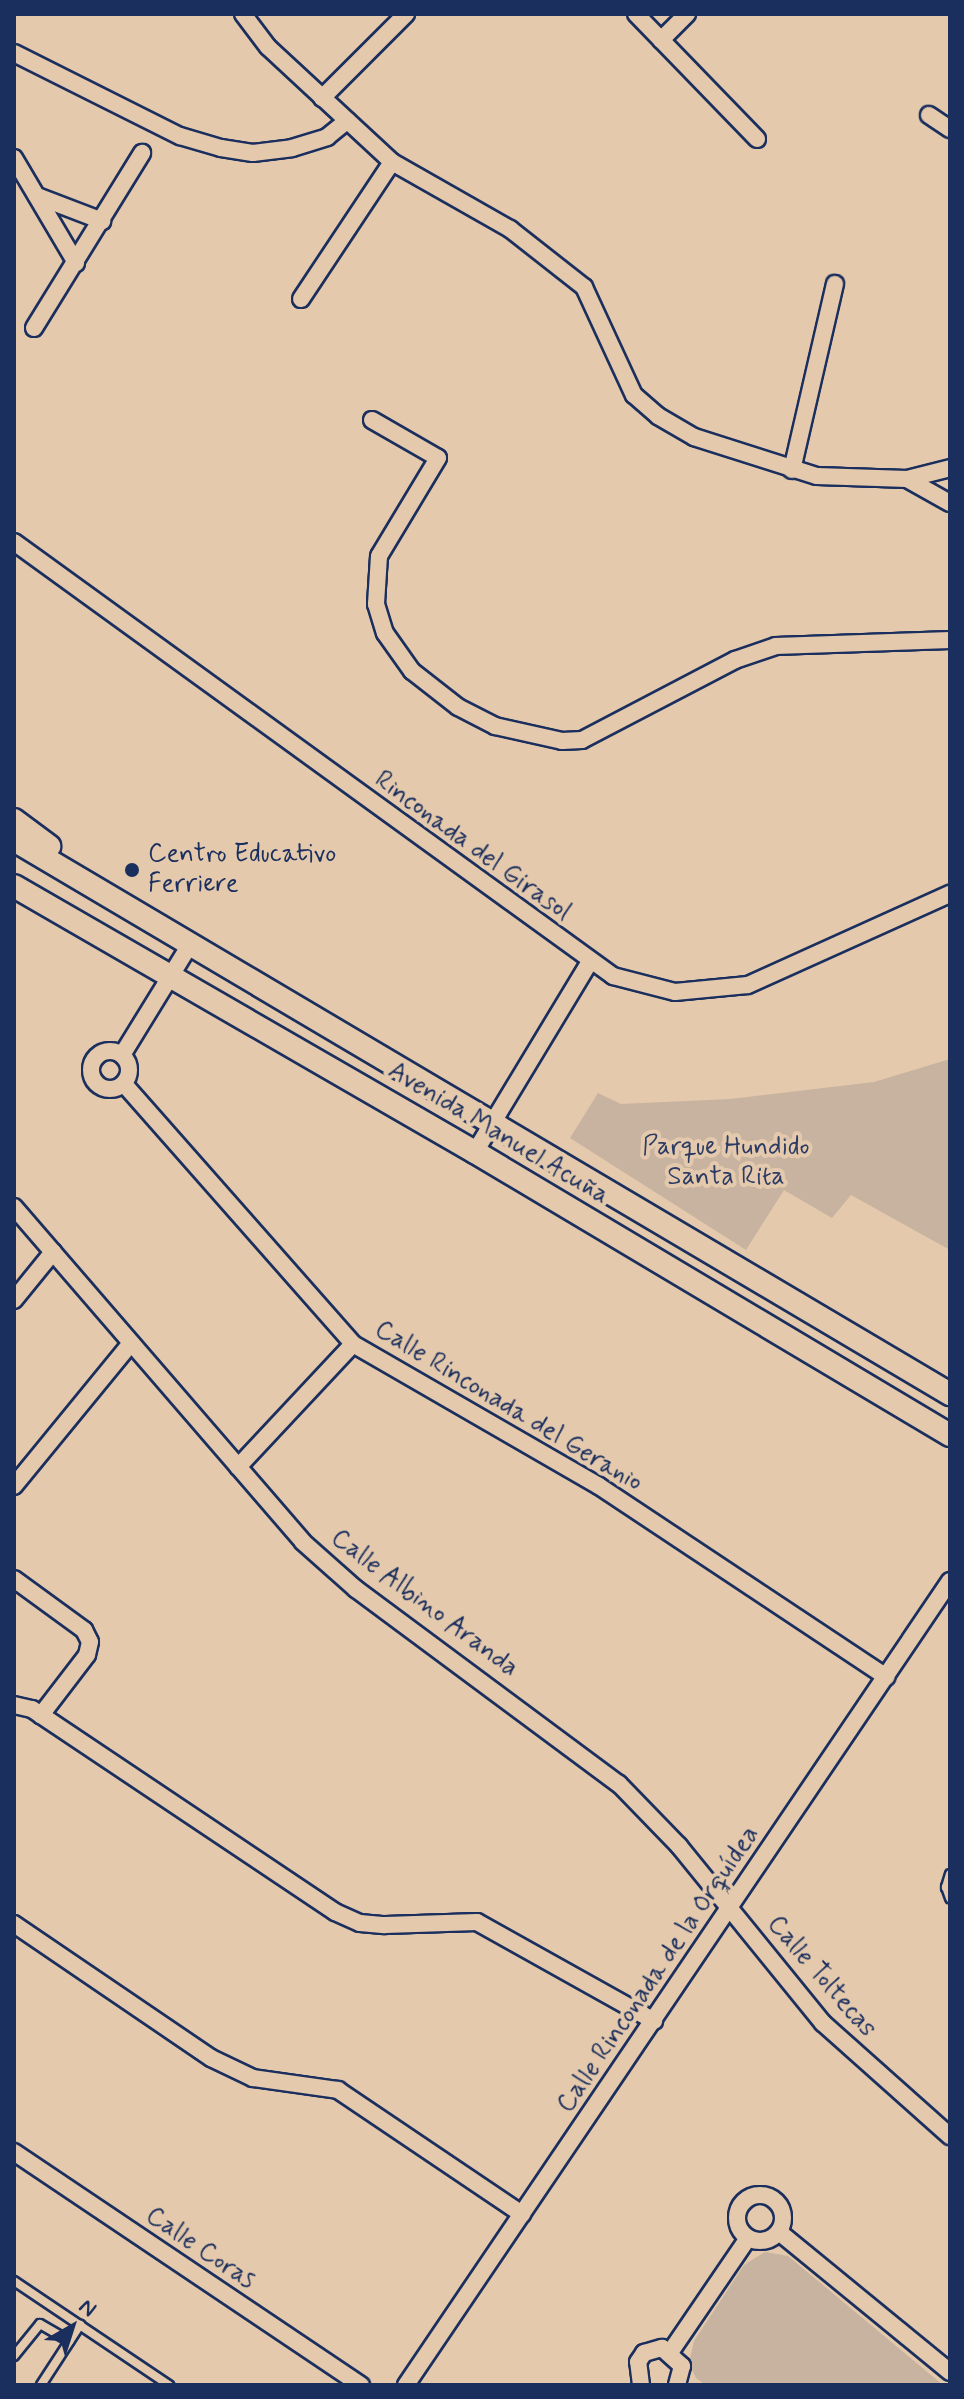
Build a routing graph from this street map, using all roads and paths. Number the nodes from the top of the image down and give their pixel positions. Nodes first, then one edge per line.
1 (243, 14) edge
2 (406, 14) edge
3 (636, 14) edge
4 (687, 14) edge
5 (661, 40) junction
6 (14, 53) edge
7 (322, 98) junction
8 (929, 115) dead end
9 (347, 121) junction
10 (950, 129) edge
11 (757, 139) dead end
12 (142, 153) dead end
13 (14, 158) edge
14 (392, 162) junction
15 (37, 196) junction
16 (102, 221) junction
17 (76, 263) junction
18 (835, 284) dead end
19 (301, 299) dead end
20 (34, 328) dead end
21 (372, 420) dead end
22 (950, 468) edge
23 (792, 470) junction
24 (907, 479) junction
25 (950, 503) edge
26 (14, 542) edge
27 (950, 640) edge
28 (14, 820) edge
29 (14, 840) edge
30 (14, 886) edge
31 (950, 894) edge
32 (117, 898) junction
33 (191, 943) junction
34 (589, 963) junction
35 (171, 974) junction
36 (122, 1055) junction
37 (124, 1084) junction
38 (492, 1124) junction
39 (475, 1152) junction
40 (14, 1207) edge
41 (53, 1252) junction
42 (14, 1300) edge
43 (131, 1343) junction
44 (353, 1344) junction
45 (950, 1394) edge
46 (950, 1435) edge
47 (238, 1467) junction
48 (14, 1486) edge
49 (14, 1579) edge
50 (950, 1581) edge
51 (886, 1677) junction
52 (14, 1705) edge
53 (41, 1715) junction
54 (950, 1874) edge
55 (950, 1898) edge
56 (731, 1909) junction
57 (14, 1924) edge
58 (654, 2021) junction
59 (950, 2136) edge
60 (14, 2152) edge
61 (522, 2214) junction
62 (779, 2232) junction
63 (748, 2238) junction
64 (14, 2281) edge
65 (80, 2325) junction
66 (70, 2341) junction
67 (671, 2351) junction
68 (14, 2356) edge
69 (950, 2372) edge
70 (41, 2385) edge
71 (169, 2385) edge
72 (361, 2385) edge
73 (406, 2385) edge
74 (641, 2385) edge
75 (679, 2385) edge

1 - 7 street
2 - 7 street
3 - 5 street
4 - 5 street
5 - 11 street
6 - 9 street
7 - 9 street
8 - 10 street
9 - 14 street
12 - 16 street
13 - 15 street
14 - 19 street
14 - 23 street
15 - 16 street
15 - 17 street
16 - 17 street
17 - 20 street
18 - 23 street
21 - 27 street
22 - 24 street
23 - 24 street
24 - 25 street
26 - 34 street, Rinconada del Girasol
28 - 32 street
29 - 32 street
30 - 35 street, Avenida Manuel Acuña
31 - 34 street, Rinconada del Girasol
32 - 33 street, Avenida Manuel Acuña
33 - 35 street
33 - 38 street, Avenida Manuel Acuña
34 - 38 street
35 - 36 street
35 - 39 street, Avenida Manuel Acuña
36 - 37 street
36 - 37 street
37 - 44 street, Calle Rinconada del Geranio
38 - 39 street
38 - 45 street, Avenida Manuel Acuña
39 - 46 street, Avenida Manuel Acuña
40 - 41 street, Calle Albino Aranda
41 - 42 street
41 - 43 street, Calle Albino Aranda
43 - 47 street, Calle Albino Aranda
43 - 48 street
44 - 47 street
44 - 51 street, Calle Rinconada del Geranio
47 - 56 street, Calle Albino Aranda
49 - 53 street
50 - 51 street, Calle Rinconada de la Orquídea
51 - 56 street, Calle Rinconada de la Orquídea
52 - 53 street
53 - 58 street
54 - 55 lane
56 - 58 street, Calle Rinconada de la Orquídea
56 - 59 street, Calle Toltecas
57 - 61 street
58 - 61 street, Calle Rinconada de la Orquídea
60 - 72 street, Calle Coras
61 - 73 street, Calle Rinconada de la Orquídea
62 - 63 street
62 - 63 street
62 - 69 street
63 - 67 street
64 - 65 lane
65 - 66 lane
65 - 71 lane
66 - 68 lane
66 - 70 lane
67 - 74 street
67 - 75 street

